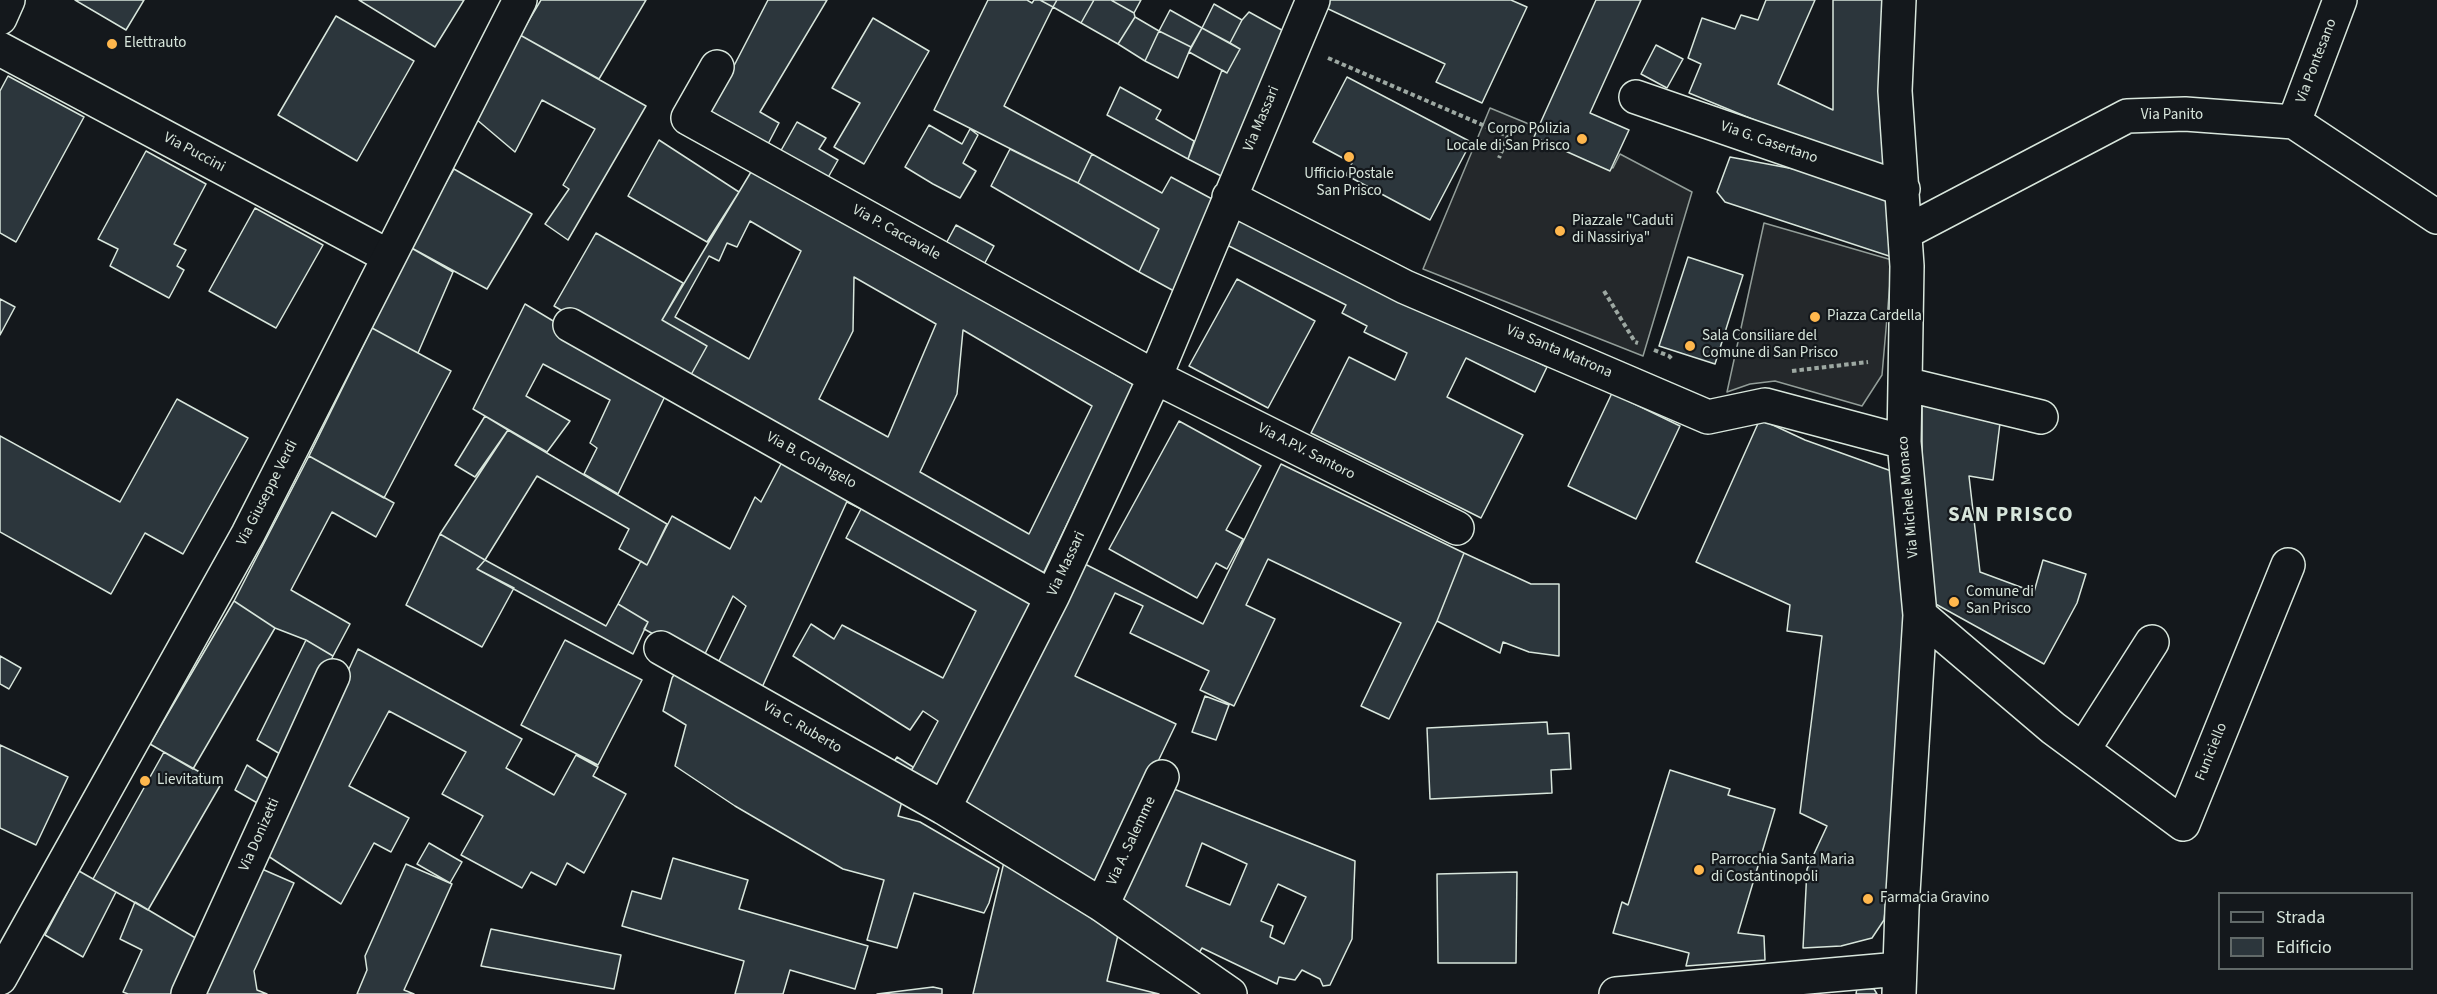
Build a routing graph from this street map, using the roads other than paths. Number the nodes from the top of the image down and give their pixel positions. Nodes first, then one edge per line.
1 (8, 0) edge
2 (520, 0) edge
3 (1313, 0) edge
4 (1899, 0) edge
5 (2340, 0) edge
6 (0, 18) edge
7 (0, 49) edge
8 (717, 67) dead end
9 (1636, 97) dead end
10 (2294, 122) junction
11 (1903, 189) junction
12 (1229, 197) junction
13 (2437, 217) edge
14 (1906, 232) junction
15 (388, 256) junction
16 (570, 325) dead end
17 (1155, 377) junction
18 (1905, 384) junction
19 (2041, 417) dead end
20 (1904, 442) junction
21 (1457, 528) dead end
22 (2288, 565) dead end
23 (1052, 597) junction
24 (1920, 615) junction
25 (2152, 642) dead end
26 (661, 648) dead end
27 (333, 676) dead end
28 (2083, 750) junction
29 (1162, 777) dead end
30 (944, 808) junction
31 (1102, 906) junction
32 (0, 978) edge
33 (1899, 982) edge
34 (188, 994) edge
35 (1230, 994) edge
36 (1616, 994) edge

1 - 6 street
2 - 15 street, Via Giuseppe Verdi
3 - 12 street, Via Massari
4 - 11 street, Via Michele Monaco
5 - 10 street, Via Pontesano
7 - 15 street, Via Puccini
8 - 17 street, Via P. Caccavale
9 - 11 street, Via G. Casertano
10 - 13 street, Via Panito
10 - 14 street, Via Panito
11 - 14 street, Via Michele Monaco
12 - 17 street, Via Massari
12 - 20 street, Via Santa Matrona
14 - 18 street, Via Michele Monaco
15 - 32 street, Via Giuseppe Verdi
16 - 23 street, Via B. Colangelo
17 - 21 street, Via A.P.V. Santoro
17 - 23 street, Via Massari
18 - 19 street
18 - 20 street, Via Michele Monaco
20 - 24 street, Via Michele Monaco
22 - 28 street, Funiciello
23 - 30 street, Via Massari
24 - 28 street, Funiciello
24 - 33 street, Via Michele Monaco
25 - 28 street
26 - 30 street, Via C. Ruberto
27 - 34 street, Via Donizetti
29 - 31 street, Via A. Salemme
30 - 31 street
31 - 35 street
33 - 36 street

